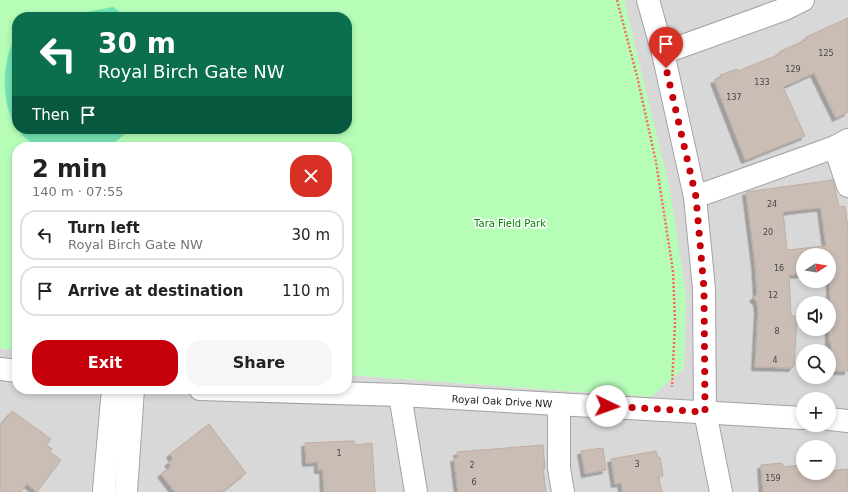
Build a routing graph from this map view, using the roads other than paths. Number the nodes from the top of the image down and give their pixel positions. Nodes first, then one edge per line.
1 (648, 0) edge
2 (803, 0) edge
3 (663, 53) junction
4 (841, 143) edge
5 (848, 186) edge
6 (696, 197) junction
7 (0, 368) edge
8 (12, 370) edge
9 (112, 394) edge
10 (133, 394) edge
11 (343, 394) edge
12 (400, 396) junction
13 (559, 404) junction
14 (705, 412) junction
15 (796, 418) edge
16 (836, 420) edge
17 (848, 421) edge
18 (102, 491) edge
19 (126, 492) edge
20 (416, 492) edge
21 (564, 492) edge
22 (721, 492) edge

1 - 3 street
2 - 3 street
3 - 6 street
4 - 5 street
4 - 6 street
6 - 14 street
7 - 8 street
9 - 18 street
10 - 19 street
11 - 12 street, Royal Oak Drive NW
12 - 13 street, Royal Oak Drive NW
12 - 20 street
13 - 14 street, Royal Oak Drive NW
13 - 21 street
14 - 15 street, Royal Oak Drive NW
14 - 22 street
16 - 17 street
18 - 19 street

